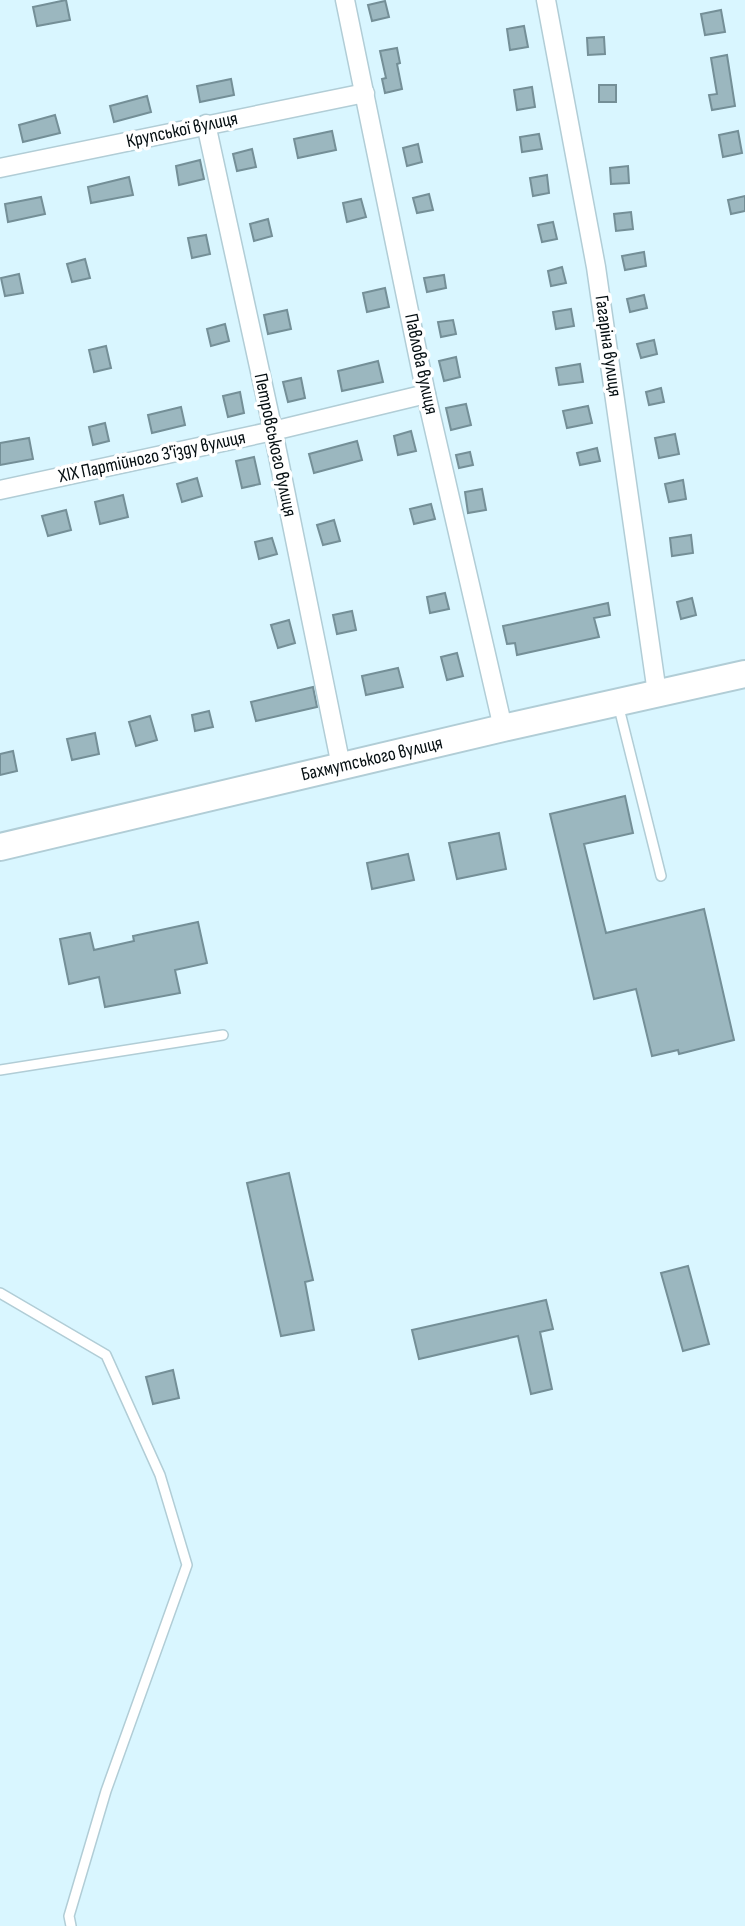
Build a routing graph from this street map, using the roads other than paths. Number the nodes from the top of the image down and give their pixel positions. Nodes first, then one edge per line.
1 (345, 0) edge
2 (546, 0) edge
3 (365, 93) junction
4 (206, 124) junction
5 (0, 168) edge
6 (426, 394) junction
7 (273, 431) junction
8 (0, 490) edge
9 (745, 674) edge
10 (657, 693) junction
11 (618, 702) junction
12 (503, 728) junction
13 (341, 766) junction
14 (0, 848) edge
15 (661, 876) dead end
16 (223, 1035) dead end
17 (0, 1070) edge
18 (0, 1293) edge
19 (71, 1926) edge

1 - 3 street, Павлова вулиця
2 - 10 street, Гагаріна вулиця
3 - 4 street, Крупської вулиця
3 - 6 street, Павлова вулиця
4 - 5 street, Крупської вулиця
4 - 7 street, Петровського вулиця
6 - 7 street, XIX Партійного З'їзду вулиця
6 - 12 street, Павлова вулиця
7 - 8 street, XIX Партійного З'їзду вулиця
7 - 13 street, Петровського вулиця
9 - 10 main road, Бахмутського вулиця
10 - 11 main road, Бахмутського вулиця
11 - 12 main road, Бахмутського вулиця
11 - 15 lane
12 - 13 main road, Бахмутського вулиця
13 - 14 main road, Бахмутського вулиця
16 - 17 lane
18 - 19 lane

